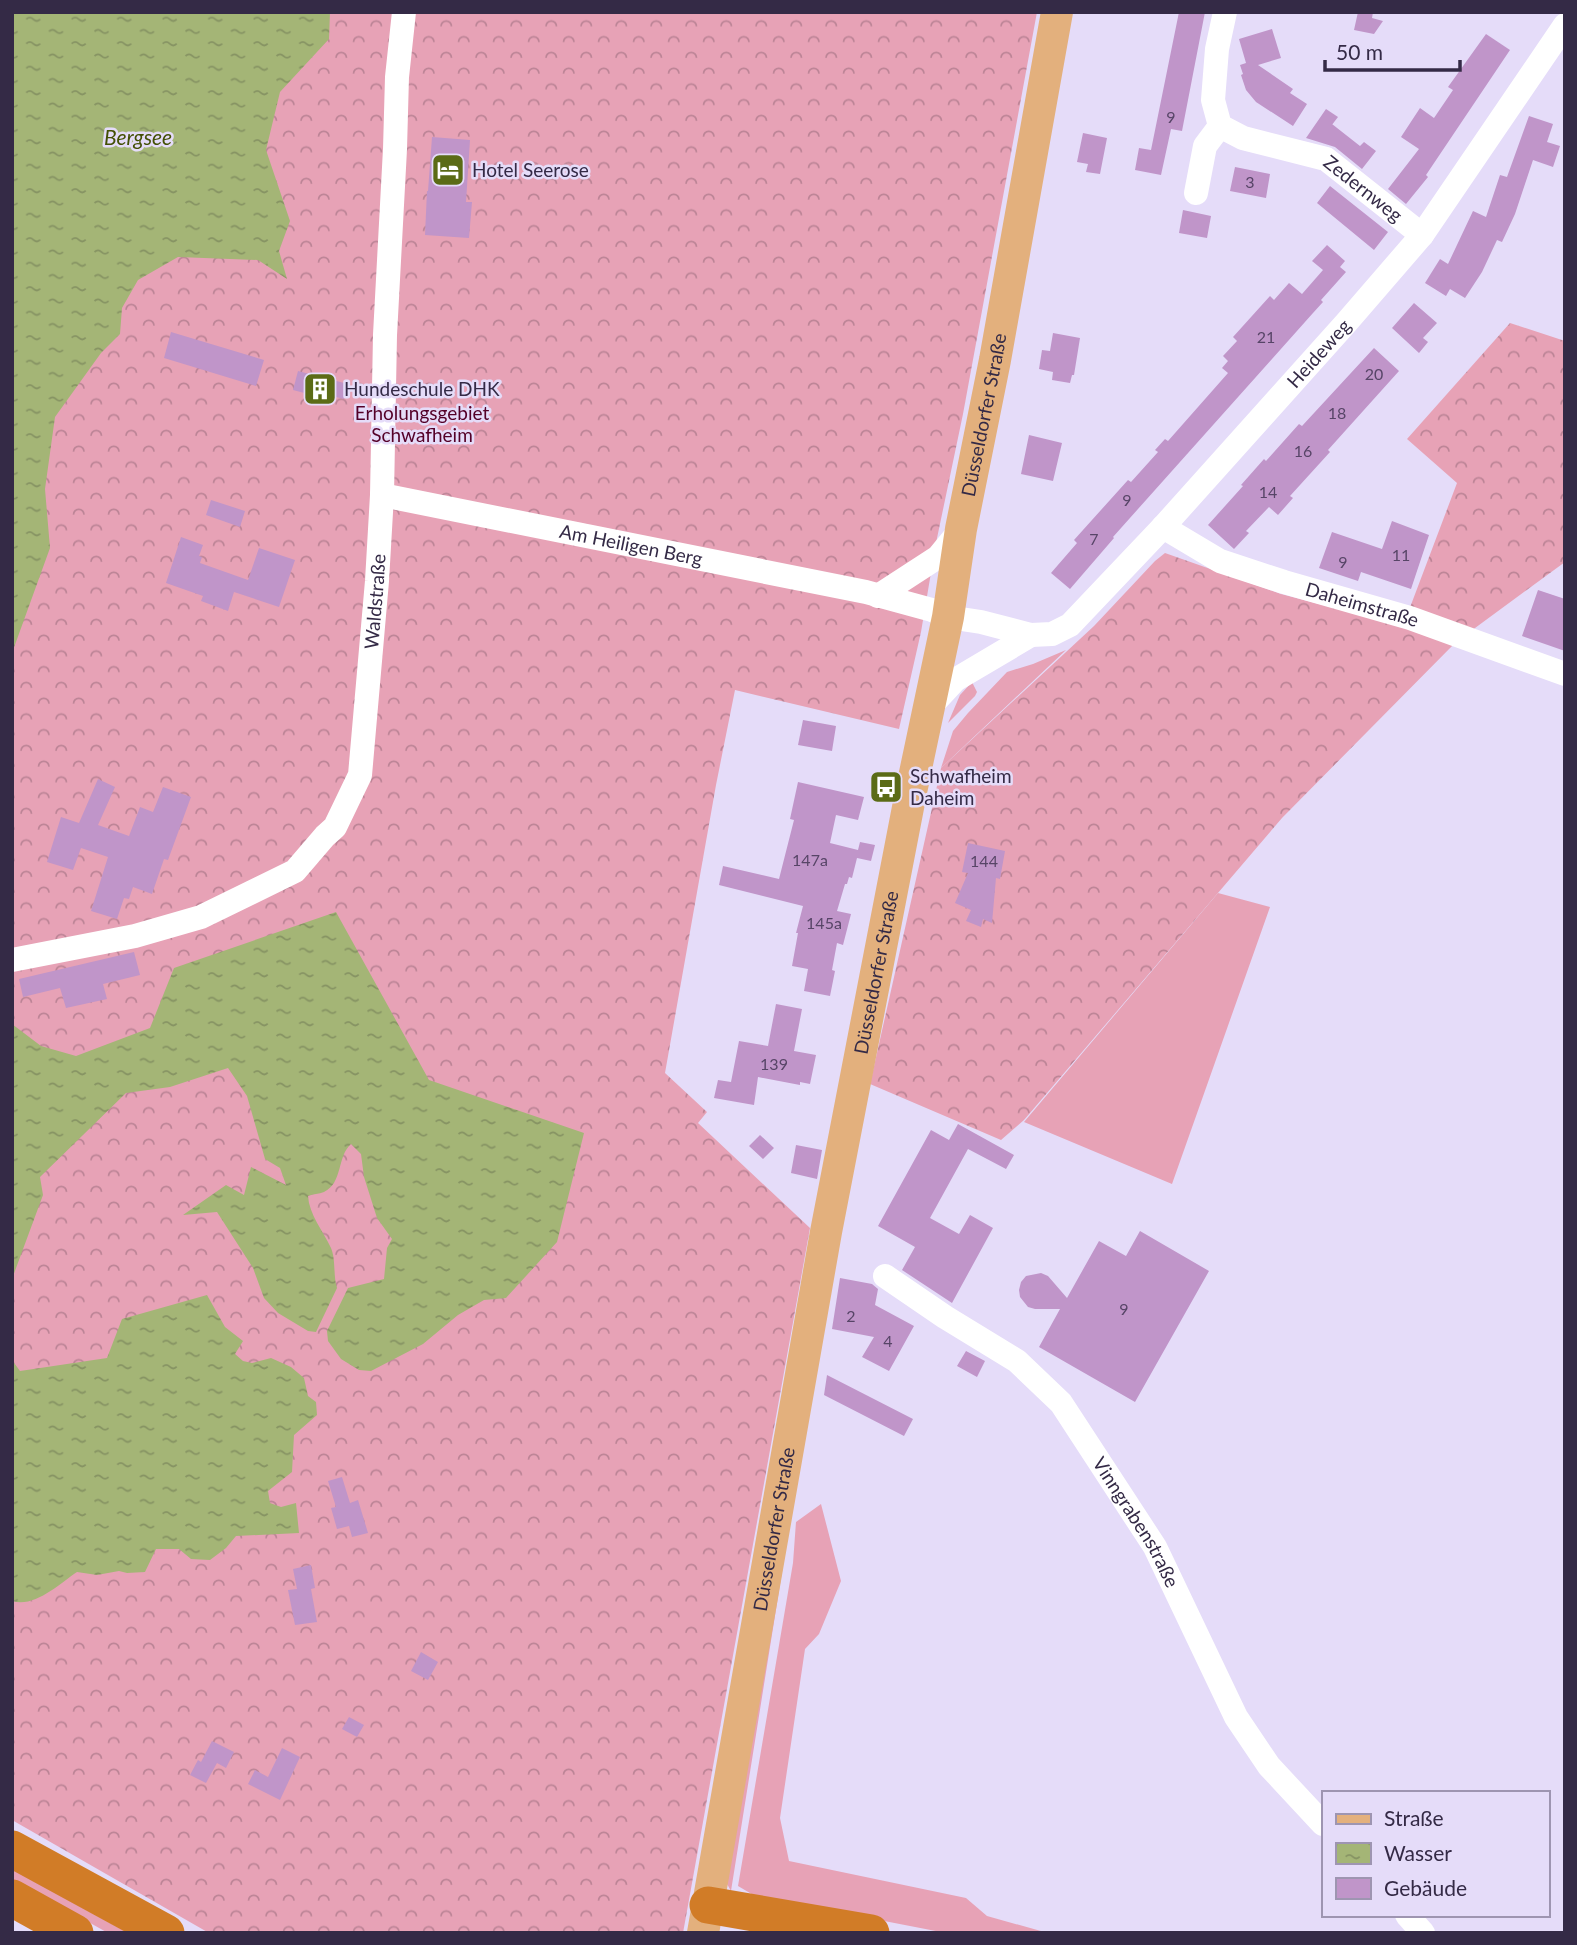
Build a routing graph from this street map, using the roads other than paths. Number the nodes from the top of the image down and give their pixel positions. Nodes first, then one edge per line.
1 (404, 12) edge
2 (1057, 12) edge
3 (1224, 12) edge
4 (1565, 25) edge
5 (1220, 126) junction
6 (1196, 193) dead end
7 (1422, 235) junction
8 (382, 495) junction
9 (1163, 527) junction
10 (961, 530) junction
11 (878, 596) junction
12 (948, 617) junction
13 (1031, 635) junction
14 (1565, 674) edge
15 (929, 708) junction
16 (12, 960) edge
17 (885, 1276) dead end
18 (1322, 1823) edge
19 (12, 1849) edge
20 (12, 1898) edge
21 (1409, 1917) edge
22 (705, 1919) edge
23 (75, 1933) edge
24 (166, 1933) edge
25 (871, 1933) edge
26 (1423, 1933) edge

1 - 8 street, Waldstraße
2 - 10 main road, Düsseldorfer Straße
3 - 5 street
4 - 7 street, Heideweg
5 - 6 street
5 - 7 street, Zedernweg
7 - 9 street, Heideweg
8 - 11 street, Am Heiligen Berg
8 - 16 street, Waldstraße
9 - 13 street, Heideweg
9 - 14 street, Daheimstraße
10 - 11 street
10 - 12 main road, Düsseldorfer Straße
11 - 12 street, Am Heiligen Berg
12 - 13 street, Heideweg
12 - 15 main road, Düsseldorfer Straße
13 - 15 street, Heideweg
15 - 22 main road, Düsseldorfer Straße
17 - 18 street, Vinngrabenstraße
19 - 24 highway
20 - 23 highway
21 - 26 street
22 - 25 highway

